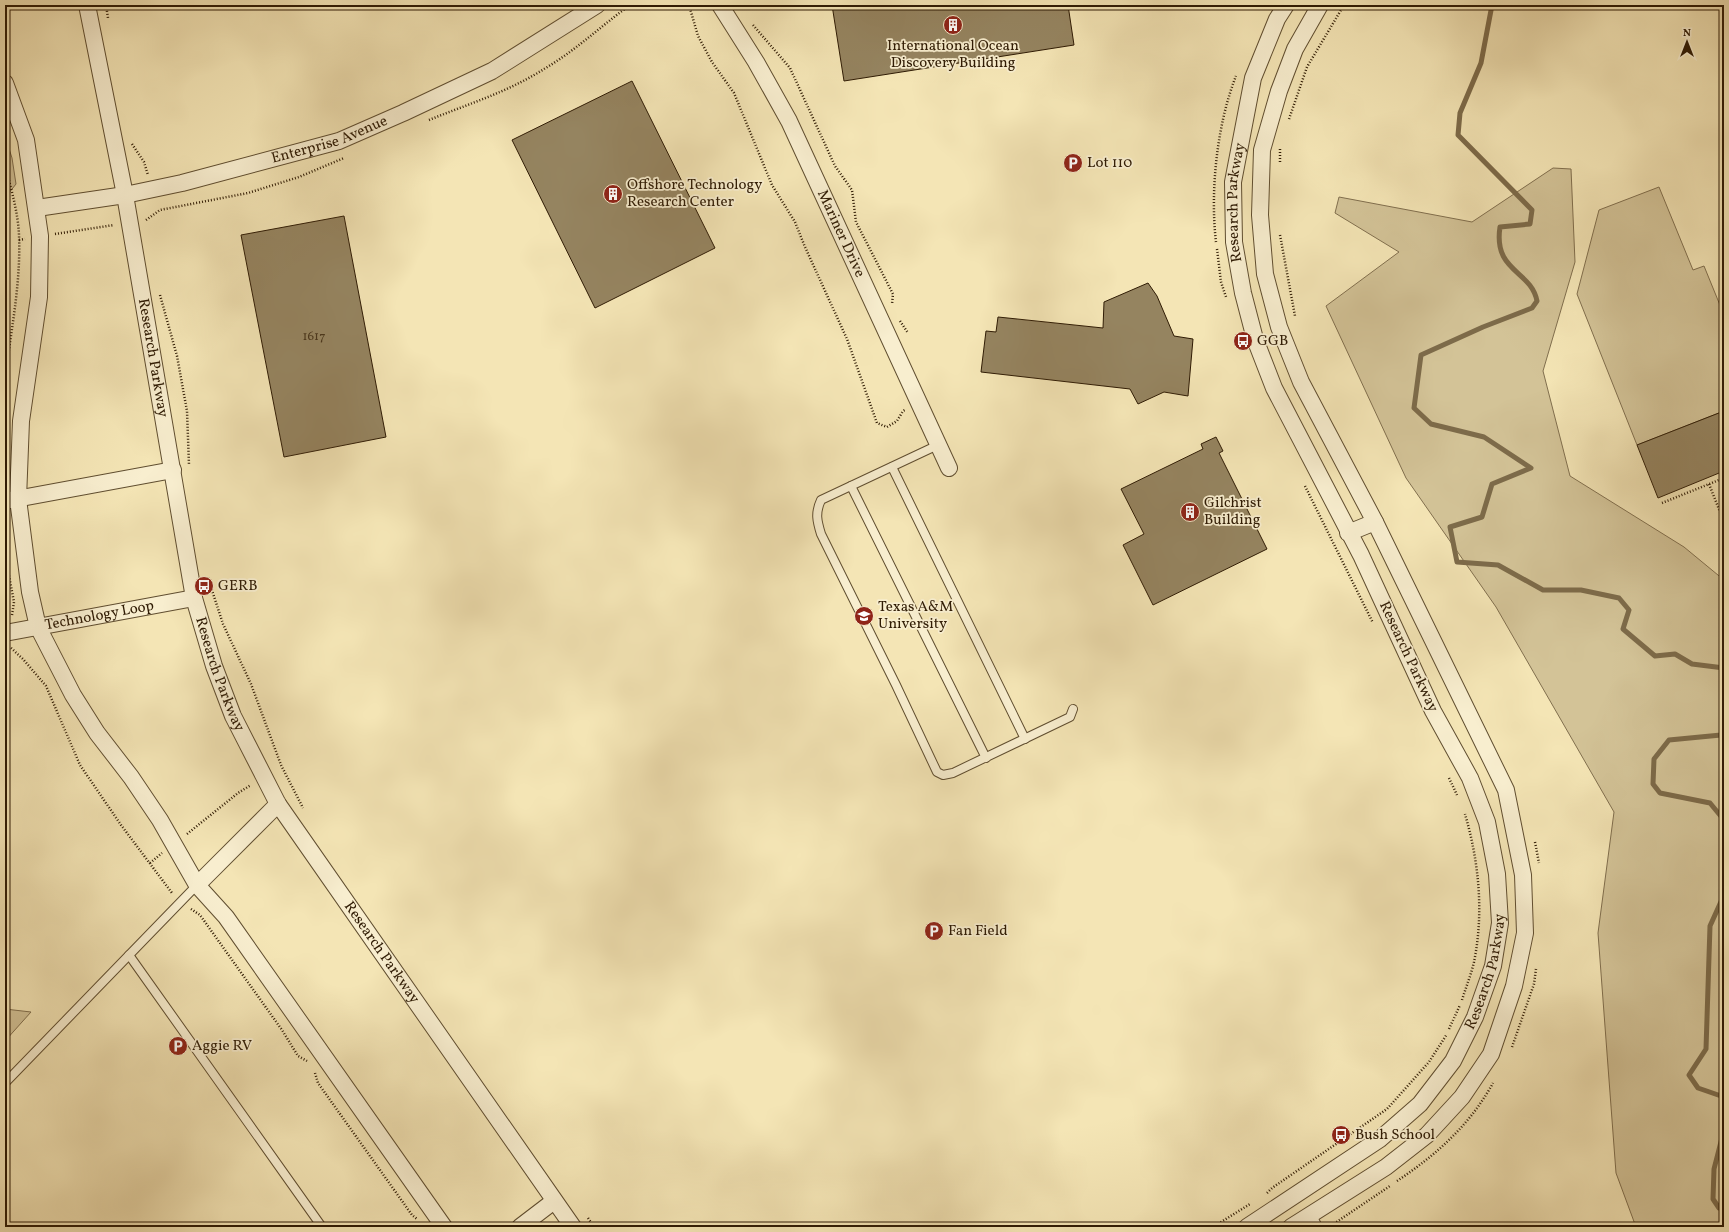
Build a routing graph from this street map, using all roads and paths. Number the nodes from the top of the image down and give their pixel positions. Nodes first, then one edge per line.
1 (87, 5) edge
2 (106, 5) edge
3 (597, 5) edge
4 (689, 5) edge
5 (720, 5) edge
6 (1286, 5) edge
7 (1320, 5) edge
8 (108, 22) dead end
9 (752, 22) dead end
10 (1236, 74) dead end
11 (5, 83) edge
12 (130, 142) dead end
13 (5, 166) edge
14 (153, 189) junction
15 (125, 195) junction
16 (37, 208) junction
17 (160, 210) dead end
18 (130, 223) junction
19 (147, 228) dead end
20 (40, 236) junction
21 (19, 240) junction
22 (1265, 274) junction
23 (1240, 277) junction
24 (160, 294) dead end
25 (1228, 303) dead end
26 (892, 307) dead end
27 (900, 320) dead end
28 (908, 333) dead end
29 (5, 378) edge
30 (919, 404) junction
31 (938, 445) junction
32 (892, 466) junction
33 (189, 468) dead end
34 (949, 468) dead end
35 (173, 470) junction
36 (1724, 478) edge
37 (1302, 480) dead end
38 (1709, 484) junction
39 (851, 486) junction
40 (12, 500) edge
41 (1662, 503) dead end
42 (1375, 522) junction
43 (1724, 522) edge
44 (1348, 533) junction
45 (5, 555) edge
46 (206, 573) dead end
47 (194, 598) junction
48 (9, 616) dead end
49 (38, 627) junction
50 (1375, 628) dead end
51 (5, 633) edge
52 (1073, 709) dead end
53 (1025, 739) junction
54 (986, 758) junction
55 (281, 765) junction
56 (1448, 776) dead end
57 (263, 777) junction
58 (1460, 802) dead end
59 (278, 804) junction
60 (1463, 808) dead end
61 (304, 810) dead end
62 (174, 844) junction
63 (150, 863) junction
64 (197, 885) junction
65 (181, 902) junction
66 (129, 955) junction
67 (312, 1064) dead end
68 (314, 1070) dead end
69 (5, 1083) edge
70 (1300, 1192) junction
71 (1267, 1194) dead end
72 (554, 1201) junction
73 (1256, 1202) dead end
74 (586, 1215) dead end
75 (1314, 1220) edge
76 (421, 1222) dead end
77 (322, 1227) edge
78 (444, 1227) edge
79 (520, 1227) edge
80 (573, 1227) edge
81 (594, 1227) edge
82 (1213, 1227) edge
83 (1247, 1227) edge
84 (1291, 1227) edge

1 - 15 street, Research Parkway
2 - 8 path
3 - 14 street, Enterprise Avenue
4 - 30 path
5 - 30 street, Mariner Drive
6 - 23 street, Research Parkway
7 - 22 street, Research Parkway
9 - 26 path
10 - 25 path
11 - 16 street
12 - 14 path
13 - 21 path
14 - 15 street, Enterprise Avenue
14 - 17 path
15 - 16 street, Enterprise Avenue
15 - 18 street, Research Parkway
16 - 20 street
18 - 19 path
18 - 20 path
18 - 35 street, Research Parkway
20 - 21 path
20 - 40 street
21 - 29 path
22 - 23 street
22 - 42 street, Research Parkway
23 - 44 street, Research Parkway
24 - 33 path
27 - 28 path
30 - 31 street, Mariner Drive
31 - 32 lane
31 - 34 street, Mariner Drive
32 - 39 lane
32 - 53 lane
35 - 40 street
35 - 47 street, Research Parkway
36 - 38 path
37 - 50 path
38 - 41 path
38 - 43 path
39 - 54 lane
39 - 54 lane
40 - 49 street
42 - 44 street
42 - 75 street, Research Parkway
44 - 70 street, Research Parkway
45 - 48 path
46 - 55 path
47 - 49 street, Technology Loop
47 - 57 street, Research Parkway
49 - 51 street, Technology Loop
49 - 62 street
51 - 63 path
52 - 53 lane
53 - 54 lane
55 - 57 path
55 - 61 path
56 - 58 path
57 - 59 street, Research Parkway
57 - 62 path
59 - 64 street
59 - 72 street, Research Parkway
60 - 71 path
62 - 63 path
62 - 64 street
63 - 65 path
64 - 65 lane
64 - 78 street
65 - 66 lane
65 - 67 path
66 - 69 lane
66 - 77 lane
68 - 76 path
70 - 75 street
70 - 83 street, Research Parkway
72 - 79 street
72 - 80 street, Research Parkway
73 - 82 path
74 - 81 path
75 - 84 street, Research Parkway

